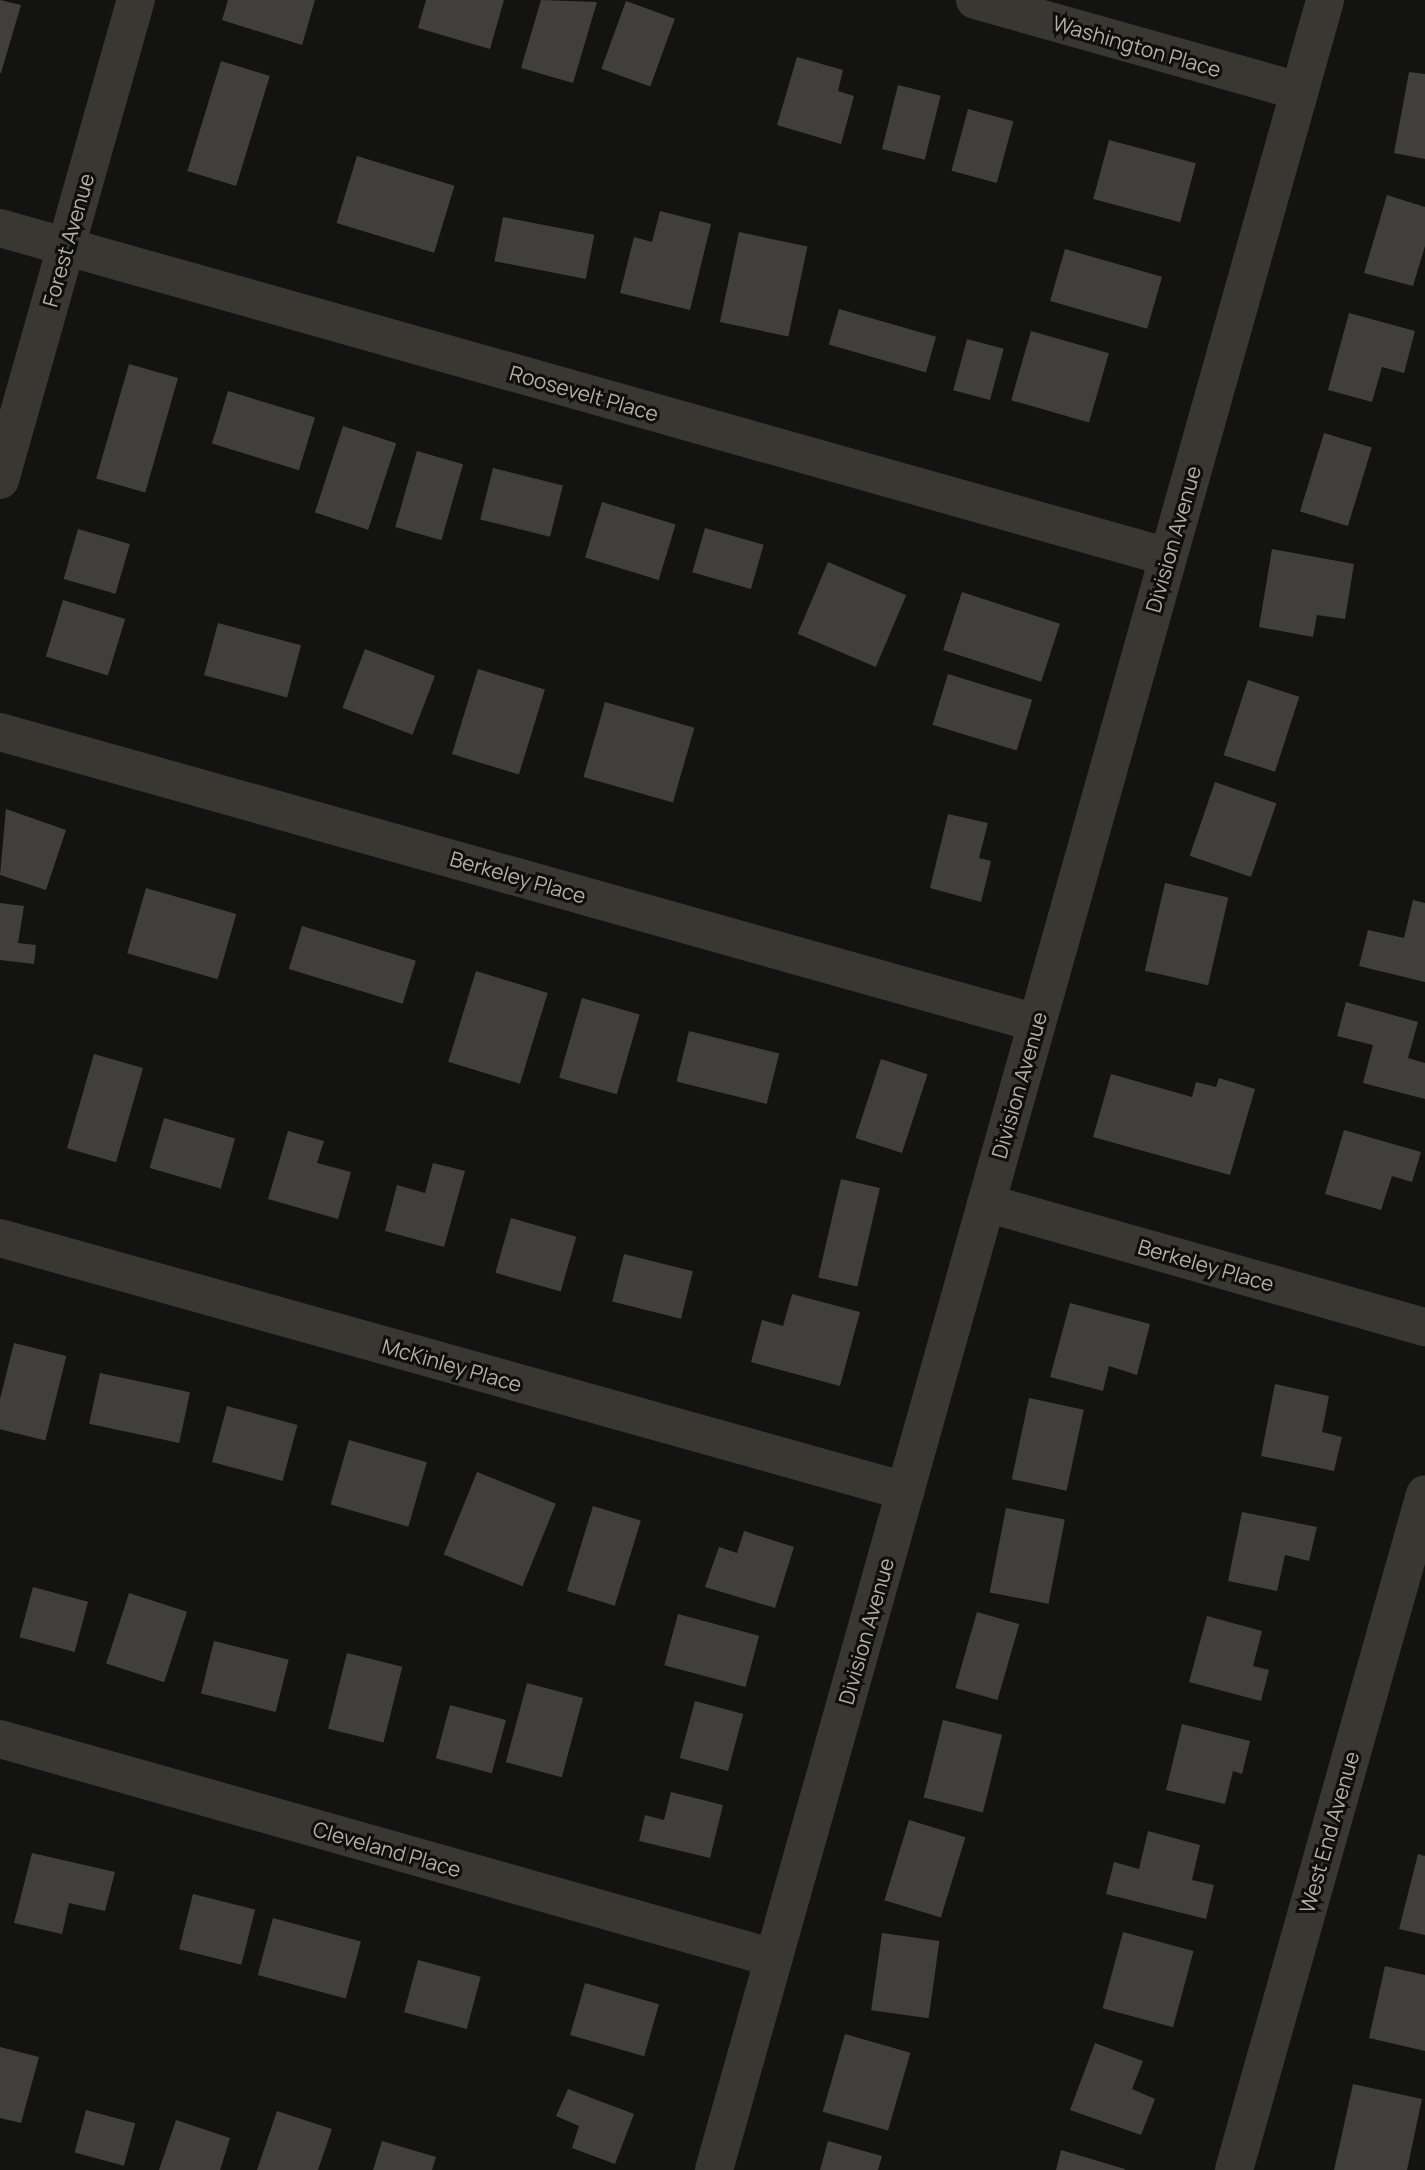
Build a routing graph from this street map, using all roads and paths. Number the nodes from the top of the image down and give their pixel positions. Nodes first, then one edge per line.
1 (136, 0) edge
2 (975, 0) edge
3 (1325, 0) edge
4 (1299, 91) junction
5 (0, 228) edge
6 (66, 247) junction
7 (0, 480) edge
8 (1168, 557) junction
9 (0, 732) edge
10 (1037, 1023) junction
11 (986, 1203) junction
12 (0, 1238) edge
13 (1425, 1327) edge
14 (905, 1491) junction
15 (1425, 1494) edge
16 (0, 1739) edge
17 (774, 1958) junction
18 (714, 2170) edge
19 (1234, 2170) edge

1 - 6 street, Forest Avenue
2 - 4 street, Washington Place
3 - 4 street, Division Avenue
4 - 8 street, Division Avenue
5 - 6 street, Roosevelt Place
6 - 7 street, Forest Avenue
6 - 8 street, Roosevelt Place
8 - 10 street, Division Avenue
9 - 10 street, Berkeley Place
10 - 11 street, Division Avenue
11 - 13 street, Berkeley Place
11 - 14 street, Division Avenue
12 - 14 street, McKinley Place
14 - 17 street, Division Avenue
15 - 19 street, West End Avenue
16 - 17 street, Cleveland Place
17 - 18 street, Division Avenue

